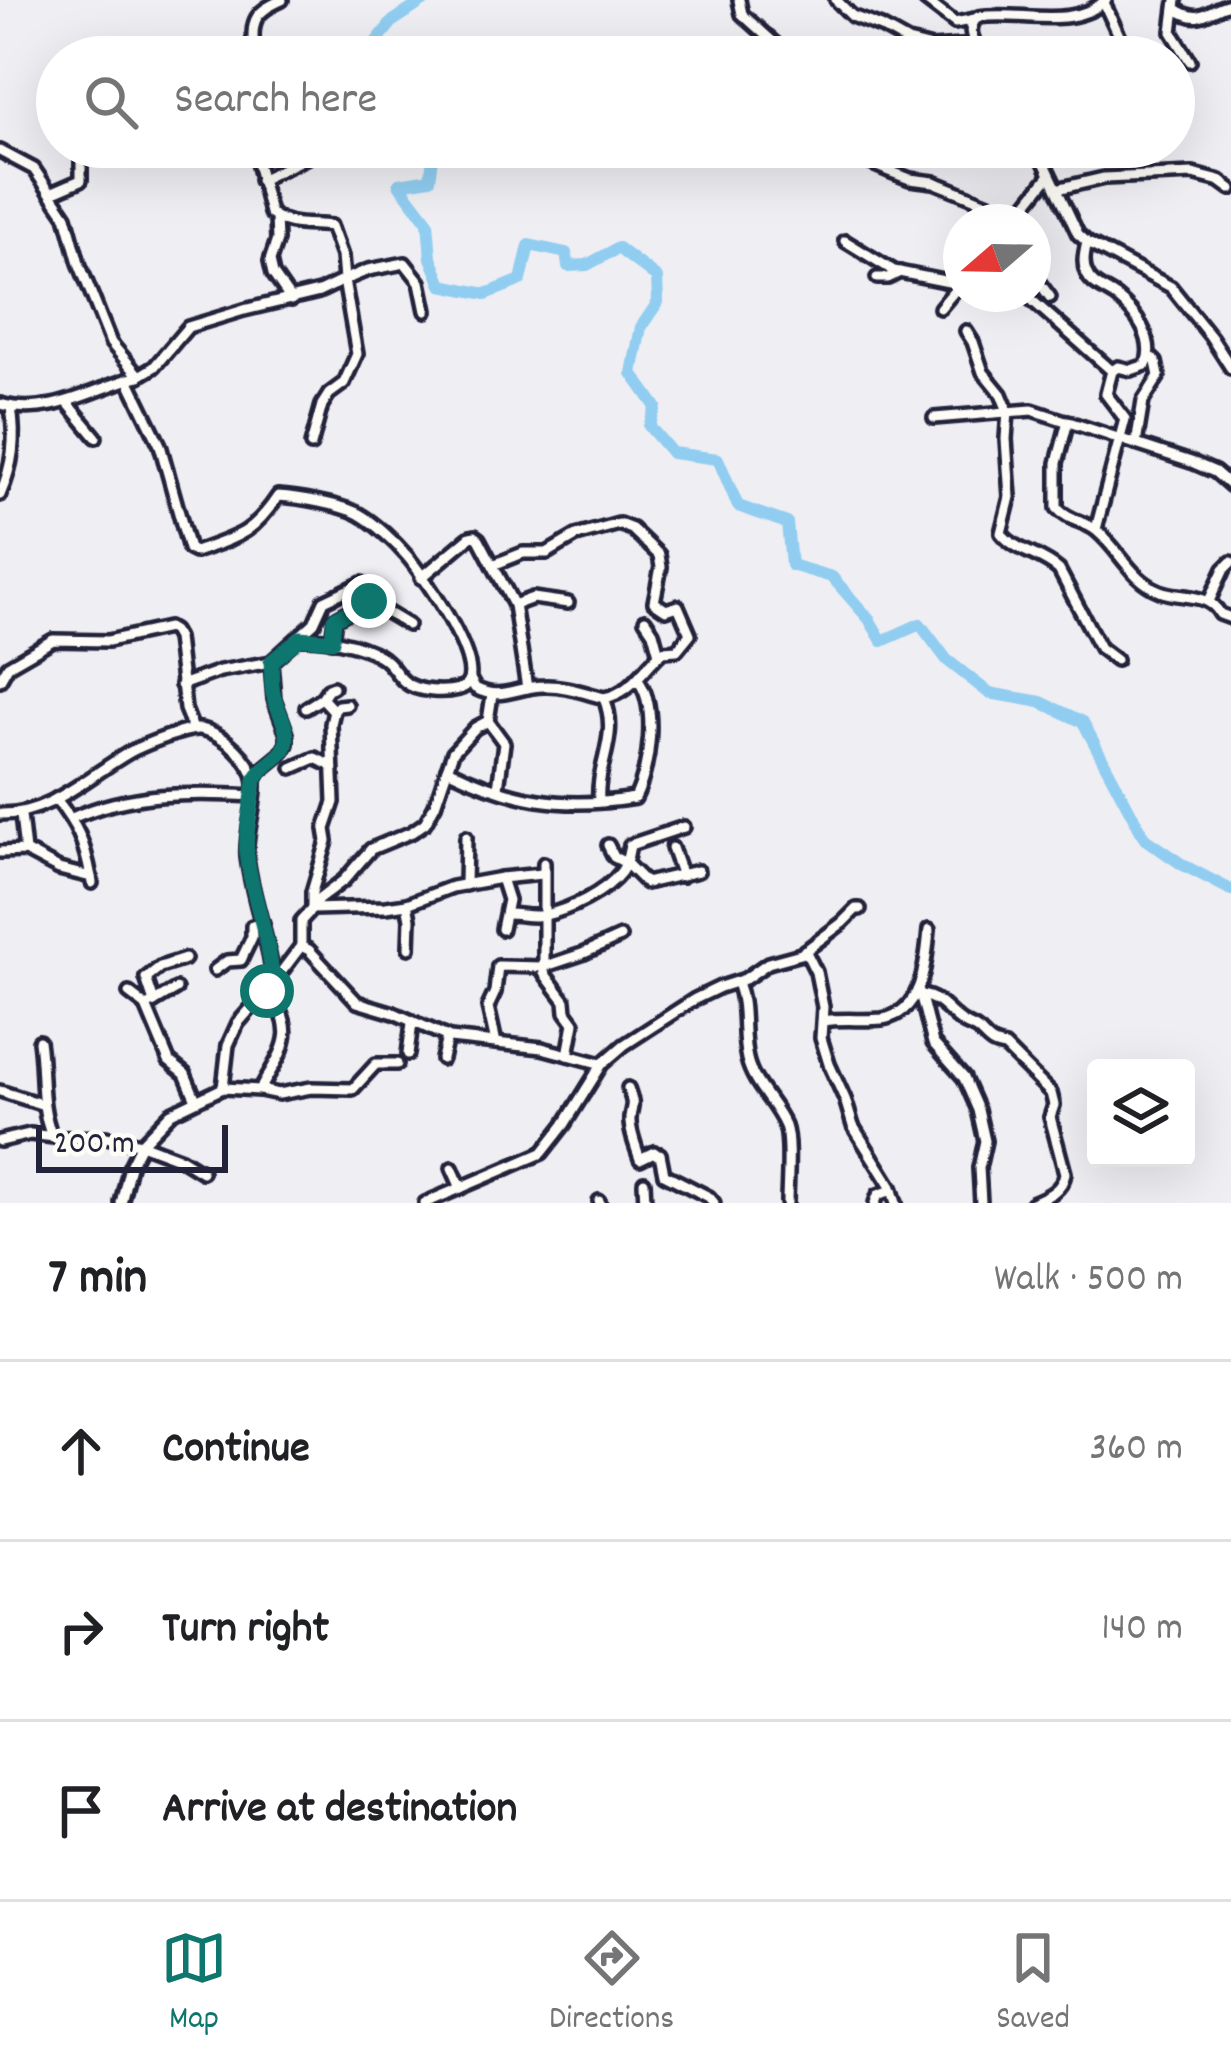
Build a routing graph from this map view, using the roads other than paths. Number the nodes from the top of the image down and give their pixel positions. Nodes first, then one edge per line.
1 (282, 0) edge
2 (740, 0) edge
3 (836, 0) edge
4 (925, 0) edge
5 (1105, 1) edge
6 (1176, 4) edge
7 (1231, 4) edge
8 (975, 19) junction
9 (255, 36) edge
10 (767, 36) edge
11 (897, 36) edge
12 (973, 36) edge
13 (1120, 36) edge
14 (1174, 36) edge
15 (0, 151) edge
16 (81, 168) edge
17 (257, 168) edge
18 (285, 168) edge
19 (882, 168) edge
20 (1045, 168) edge
21 (1048, 176) junction
22 (260, 180) junction
23 (1057, 189) junction
24 (1231, 189) edge
25 (51, 193) junction
26 (989, 204) edge
27 (1030, 204) edge
28 (276, 218) junction
29 (845, 241) dead end
30 (1087, 242) junction
31 (900, 272) junction
32 (878, 278) dead end
33 (344, 280) junction
34 (943, 281) edge
35 (291, 300) junction
36 (943, 304) edge
37 (940, 308) dead end
38 (426, 311) dead end
39 (1045, 312) edge
40 (966, 331) dead end
41 (1149, 355) junction
42 (1231, 368) edge
43 (1112, 371) junction
44 (133, 378) junction
45 (68, 402) junction
46 (6, 405) edge
47 (1008, 411) junction
48 (934, 418) dead end
49 (1069, 421) junction
50 (15, 434) junction
51 (96, 437) dead end
52 (0, 438) edge
53 (1121, 439) junction
54 (1136, 444) junction
55 (311, 445) dead end
56 (1231, 486) edge
57 (0, 495) edge
58 (1096, 529) junction
59 (1231, 562) edge
60 (493, 565) junction
61 (421, 578) junction
62 (362, 584) dead end
63 (1209, 601) junction
64 (568, 603) dead end
65 (514, 604) junction
66 (1231, 618) edge
67 (645, 620) dead end
68 (408, 625) dead end
69 (300, 638) junction
70 (332, 641) junction
71 (658, 654) junction
72 (0, 656) edge
73 (1116, 660) dead end
74 (271, 662) junction
75 (8, 666) junction
76 (470, 679) junction
77 (0, 680) edge
78 (637, 680) junction
79 (181, 685) junction
80 (333, 687) dead end
81 (527, 688) junction
82 (492, 695) junction
83 (322, 698) junction
84 (604, 698) junction
85 (347, 705) dead end
86 (306, 708) dead end
87 (334, 711) junction
88 (488, 721) junction
89 (193, 729) junction
90 (332, 766) junction
91 (292, 768) dead end
92 (447, 769) junction
93 (255, 780) junction
94 (498, 788) junction
95 (254, 796) junction
96 (56, 799) junction
97 (598, 801) junction
98 (0, 814) edge
99 (21, 815) junction
100 (73, 818) junction
101 (684, 827) dead end
102 (466, 837) dead end
103 (608, 845) dead end
104 (672, 848) dead end
105 (25, 851) junction
106 (0, 852) edge
107 (626, 863) junction
108 (698, 871) dead end
109 (682, 876) junction
110 (502, 878) junction
111 (465, 885) junction
112 (407, 904) junction
113 (312, 909) junction
114 (860, 910) dead end
115 (507, 914) junction
116 (543, 916) junction
117 (263, 924) junction
118 (502, 929) dead end
119 (928, 930) dead end
120 (620, 937) dead end
121 (301, 946) junction
122 (410, 948) dead end
123 (805, 950) junction
124 (185, 959) dead end
125 (543, 967) junction
126 (214, 970) dead end
127 (737, 983) junction
128 (270, 987) junction
129 (176, 989) dead end
130 (129, 993) dead end
131 (919, 993) junction
132 (150, 1004) junction
133 (823, 1021) junction
134 (412, 1022) junction
135 (448, 1037) junction
136 (39, 1041) dead end
137 (496, 1043) junction
138 (408, 1054) dead end
139 (568, 1055) junction
140 (442, 1059) dead end
141 (397, 1064) dead end
142 (602, 1064) junction
143 (223, 1088) junction
144 (628, 1088) dead end
145 (260, 1090) junction
146 (0, 1091) edge
147 (196, 1100) junction
148 (41, 1104) junction
149 (52, 1136) junction
150 (0, 1141) edge
151 (141, 1144) junction
152 (452, 1168) dead end
153 (202, 1172) dead end
154 (644, 1183) dead end
155 (461, 1188) junction
156 (892, 1190) junction
157 (122, 1203) edge
158 (425, 1203) edge
159 (645, 1203) edge
160 (714, 1203) edge
161 (787, 1203) edge
162 (875, 1203) edge
163 (896, 1203) edge
164 (981, 1203) edge
165 (1032, 1203) edge

1 - 9 street
2 - 10 street
3 - 11 street
4 - 8 street
5 - 8 street
5 - 13 street
6 - 7 street
6 - 14 street
8 - 12 street
15 - 25 street
16 - 25 street
17 - 22 street
18 - 22 street
19 - 26 street
20 - 21 street
21 - 23 street
21 - 27 street
22 - 28 street
23 - 24 street
23 - 30 street
25 - 44 street
28 - 33 street
28 - 35 street
29 - 31 street
30 - 41 street
30 - 42 street
31 - 32 street
31 - 34 street
33 - 35 street
33 - 38 street
33 - 55 street
35 - 44 street
36 - 37 street
39 - 43 street
40 - 47 street
41 - 43 street
41 - 54 street
43 - 53 street
44 - 45 street
44 - 61 street
45 - 46 street
45 - 51 street
46 - 50 street
47 - 48 street
47 - 49 street
47 - 73 street
49 - 53 street
49 - 58 street
50 - 52 street
50 - 57 street
53 - 54 street
53 - 58 street
54 - 56 street
58 - 63 street
59 - 63 street
60 - 61 street
60 - 65 street
60 - 71 street
61 - 76 street
62 - 69 street
63 - 66 street
64 - 65 street
65 - 81 street
67 - 71 street
68 - 70 street
69 - 70 street
69 - 74 street
70 - 76 street
71 - 78 street
72 - 75 street
74 - 79 street
74 - 93 street
75 - 77 street
75 - 79 street
76 - 82 street
78 - 84 street
78 - 97 street
79 - 89 street
80 - 83 street
81 - 82 street
81 - 84 street
82 - 88 street
83 - 86 street
83 - 87 street
84 - 97 street
85 - 87 street
87 - 90 street
88 - 92 street
88 - 94 street
89 - 93 street
89 - 96 street
90 - 91 street
90 - 113 street
92 - 94 street
92 - 113 street
93 - 95 street
94 - 97 street
95 - 100 street
95 - 117 street
96 - 99 street
96 - 100 street
98 - 99 street
99 - 105 street
100 - 105 street
101 - 107 street
102 - 111 street
103 - 107 street
104 - 109 street
105 - 106 street
107 - 109 street
107 - 116 street
108 - 109 street
110 - 111 street
110 - 115 street
110 - 116 street
111 - 112 street
112 - 113 street
112 - 122 street
113 - 121 street
114 - 123 street
115 - 116 street
115 - 118 street
116 - 125 street
117 - 126 street
117 - 128 street
119 - 131 street
120 - 125 street
121 - 128 street
121 - 134 street
123 - 127 street
123 - 133 street
124 - 132 street
125 - 137 street
125 - 139 street
127 - 142 street
127 - 161 street
128 - 143 street
128 - 145 street
129 - 132 street
130 - 132 street
131 - 133 street
131 - 164 street
131 - 165 street
132 - 147 street
133 - 156 street
134 - 135 street
134 - 138 street
135 - 137 street
135 - 140 street
136 - 148 street
137 - 139 street
139 - 142 street
141 - 145 street
142 - 155 street
143 - 145 street
143 - 147 street
144 - 160 street
146 - 148 street
147 - 151 street
148 - 149 street
149 - 150 street
149 - 151 street
151 - 153 street
151 - 157 street
152 - 155 street
154 - 159 street
155 - 158 street
156 - 162 street
156 - 163 street

